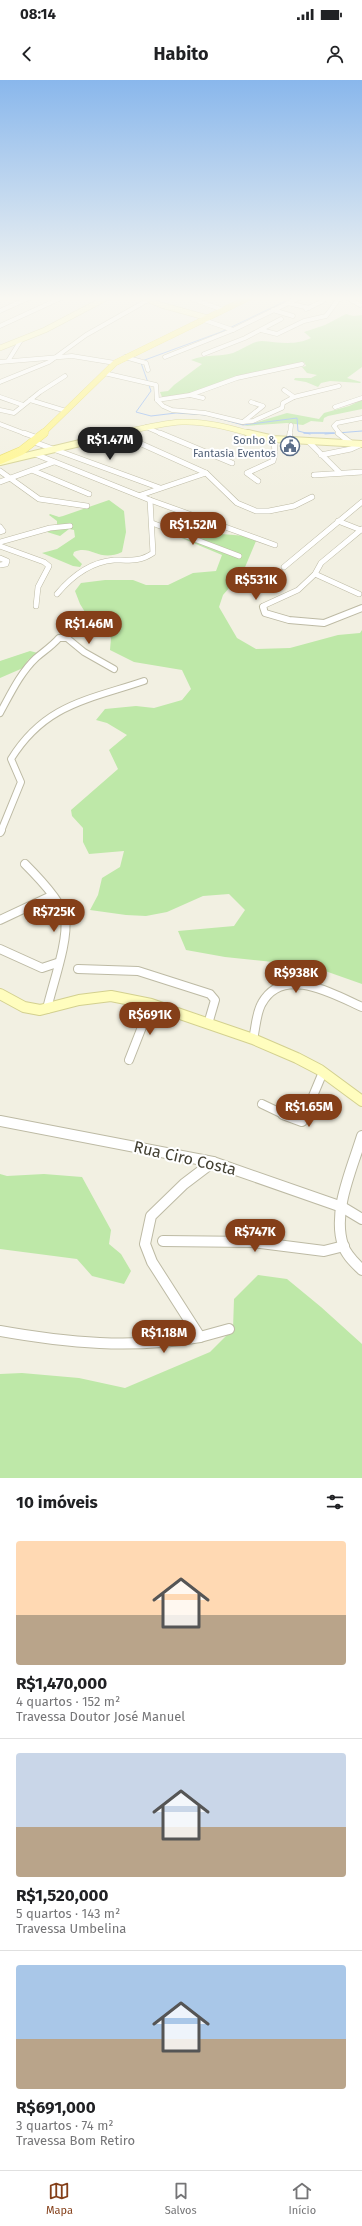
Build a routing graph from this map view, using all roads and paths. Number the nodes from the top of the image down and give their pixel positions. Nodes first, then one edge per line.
1 (47, 362) edge
2 (116, 362) edge
3 (143, 362) edge
4 (302, 364) dead end
5 (148, 370) dead end
6 (104, 373) junction
7 (65, 376) dead end
8 (0, 382) edge
9 (339, 386) dead end
10 (284, 390) dead end
11 (190, 394) junction
12 (0, 396) edge
13 (294, 397) junction
14 (203, 398) dead end
15 (362, 398) edge
16 (30, 400) junction
17 (157, 400) junction
18 (251, 402) dead end
19 (23, 405) junction
20 (335, 407) dead end
21 (0, 410) edge
22 (66, 411) junction
23 (362, 418) edge
24 (242, 422) junction
25 (0, 424) edge
26 (291, 425) dead end
27 (146, 427) junction
28 (117, 433) junction
29 (274, 439) junction
30 (36, 440) junction
31 (289, 440) junction
32 (308, 441) junction
33 (349, 442) junction
34 (362, 444) edge
35 (54, 449) junction
36 (21, 451) junction
37 (32, 455) junction
38 (321, 455) junction
39 (0, 461) edge
40 (54, 462) junction
41 (232, 463) dead end
42 (0, 471) edge
43 (34, 471) junction
44 (362, 472) edge
45 (206, 473) junction
46 (340, 473) junction
47 (314, 476) dead end
48 (10, 479) junction
49 (0, 482) edge
50 (258, 482) dead end
51 (160, 488) junction
52 (89, 494) dead end
53 (141, 495) junction
54 (312, 497) dead end
55 (150, 500) junction
56 (362, 502) edge
57 (87, 506) dead end
58 (338, 521) junction
59 (152, 524) junction
60 (70, 526) dead end
61 (362, 530) edge
62 (0, 542) edge
63 (0, 546) edge
64 (275, 546) dead end
65 (239, 556) dead end
66 (0, 558) edge
67 (0, 565) edge
68 (284, 567) dead end
69 (315, 574) junction
70 (57, 594) dead end
71 (359, 594) dead end
72 (36, 606) dead end
73 (362, 608) edge
74 (114, 669) dead end
75 (144, 681) dead end
76 (1, 713) edge
77 (0, 832) edge
78 (24, 864) dead end
79 (51, 896) junction
80 (0, 920) edge
81 (0, 949) edge
82 (57, 963) junction
83 (78, 969) dead end
84 (0, 994) edge
85 (151, 1004) junction
86 (362, 1007) edge
87 (47, 1009) junction
88 (208, 1024) junction
89 (253, 1039) junction
90 (129, 1060) dead end
91 (323, 1072) junction
92 (362, 1101) edge
93 (262, 1104) dead end
94 (0, 1121) edge
95 (362, 1136) edge
96 (213, 1162) junction
97 (342, 1207) junction
98 (362, 1219) edge
99 (163, 1241) dead end
100 (344, 1246) junction
101 (362, 1270) edge
102 (230, 1329) dead end
103 (0, 1331) edge
104 (200, 1337) junction

1 - 8 street
2 - 6 main road
3 - 5 street
4 - 11 street
6 - 17 street
6 - 22 main road
7 - 16 street
9 - 13 street
10 - 13 street
11 - 14 street
11 - 17 street
12 - 19 street
13 - 24 street
15 - 20 street
16 - 19 street
16 - 22 street
17 - 24 street
18 - 24 street
19 - 21 street
22 - 30 main road
23 - 33 street
25 - 30 street
26 - 31 street
27 - 28 main road
27 - 29 main road
27 - 41 street
28 - 35 main road
28 - 45 street
29 - 31 main road
29 - 50 street
30 - 35 street
30 - 36 main road
31 - 32 main road
32 - 33 main road
32 - 38 street
33 - 34 main road
34 - 38 street
35 - 37 main road
35 - 51 street
36 - 37 main road
36 - 39 main road
37 - 39 main road
37 - 40 street
38 - 46 street
40 - 43 street
40 - 53 street
42 - 48 street
43 - 48 street
43 - 52 street
44 - 46 street
45 - 51 street
45 - 54 street
46 - 47 street
48 - 49 street
48 - 57 street
51 - 53 street
53 - 55 street
55 - 59 street
55 - 64 street
56 - 58 street
58 - 61 street
58 - 68 street
59 - 65 street
59 - 70 street
60 - 62 street
61 - 69 street
63 - 72 street
66 - 67 street
69 - 71 street
69 - 73 street
74 - 76 street
75 - 77 street
78 - 79 street
79 - 80 street
79 - 82 street
81 - 82 street
82 - 87 street
83 - 88 street
84 - 87 main road
85 - 87 main road
85 - 88 main road
85 - 90 street
86 - 89 street
88 - 89 main road
89 - 91 main road
91 - 92 main road
91 - 93 street
94 - 96 street, Rua Ciro Costa
95 - 97 street
96 - 97 street, Rua Ciro Costa
96 - 104 street
97 - 98 street, Rua Ciro Costa
97 - 100 street
99 - 100 street
100 - 101 street
102 - 104 street
103 - 104 street

